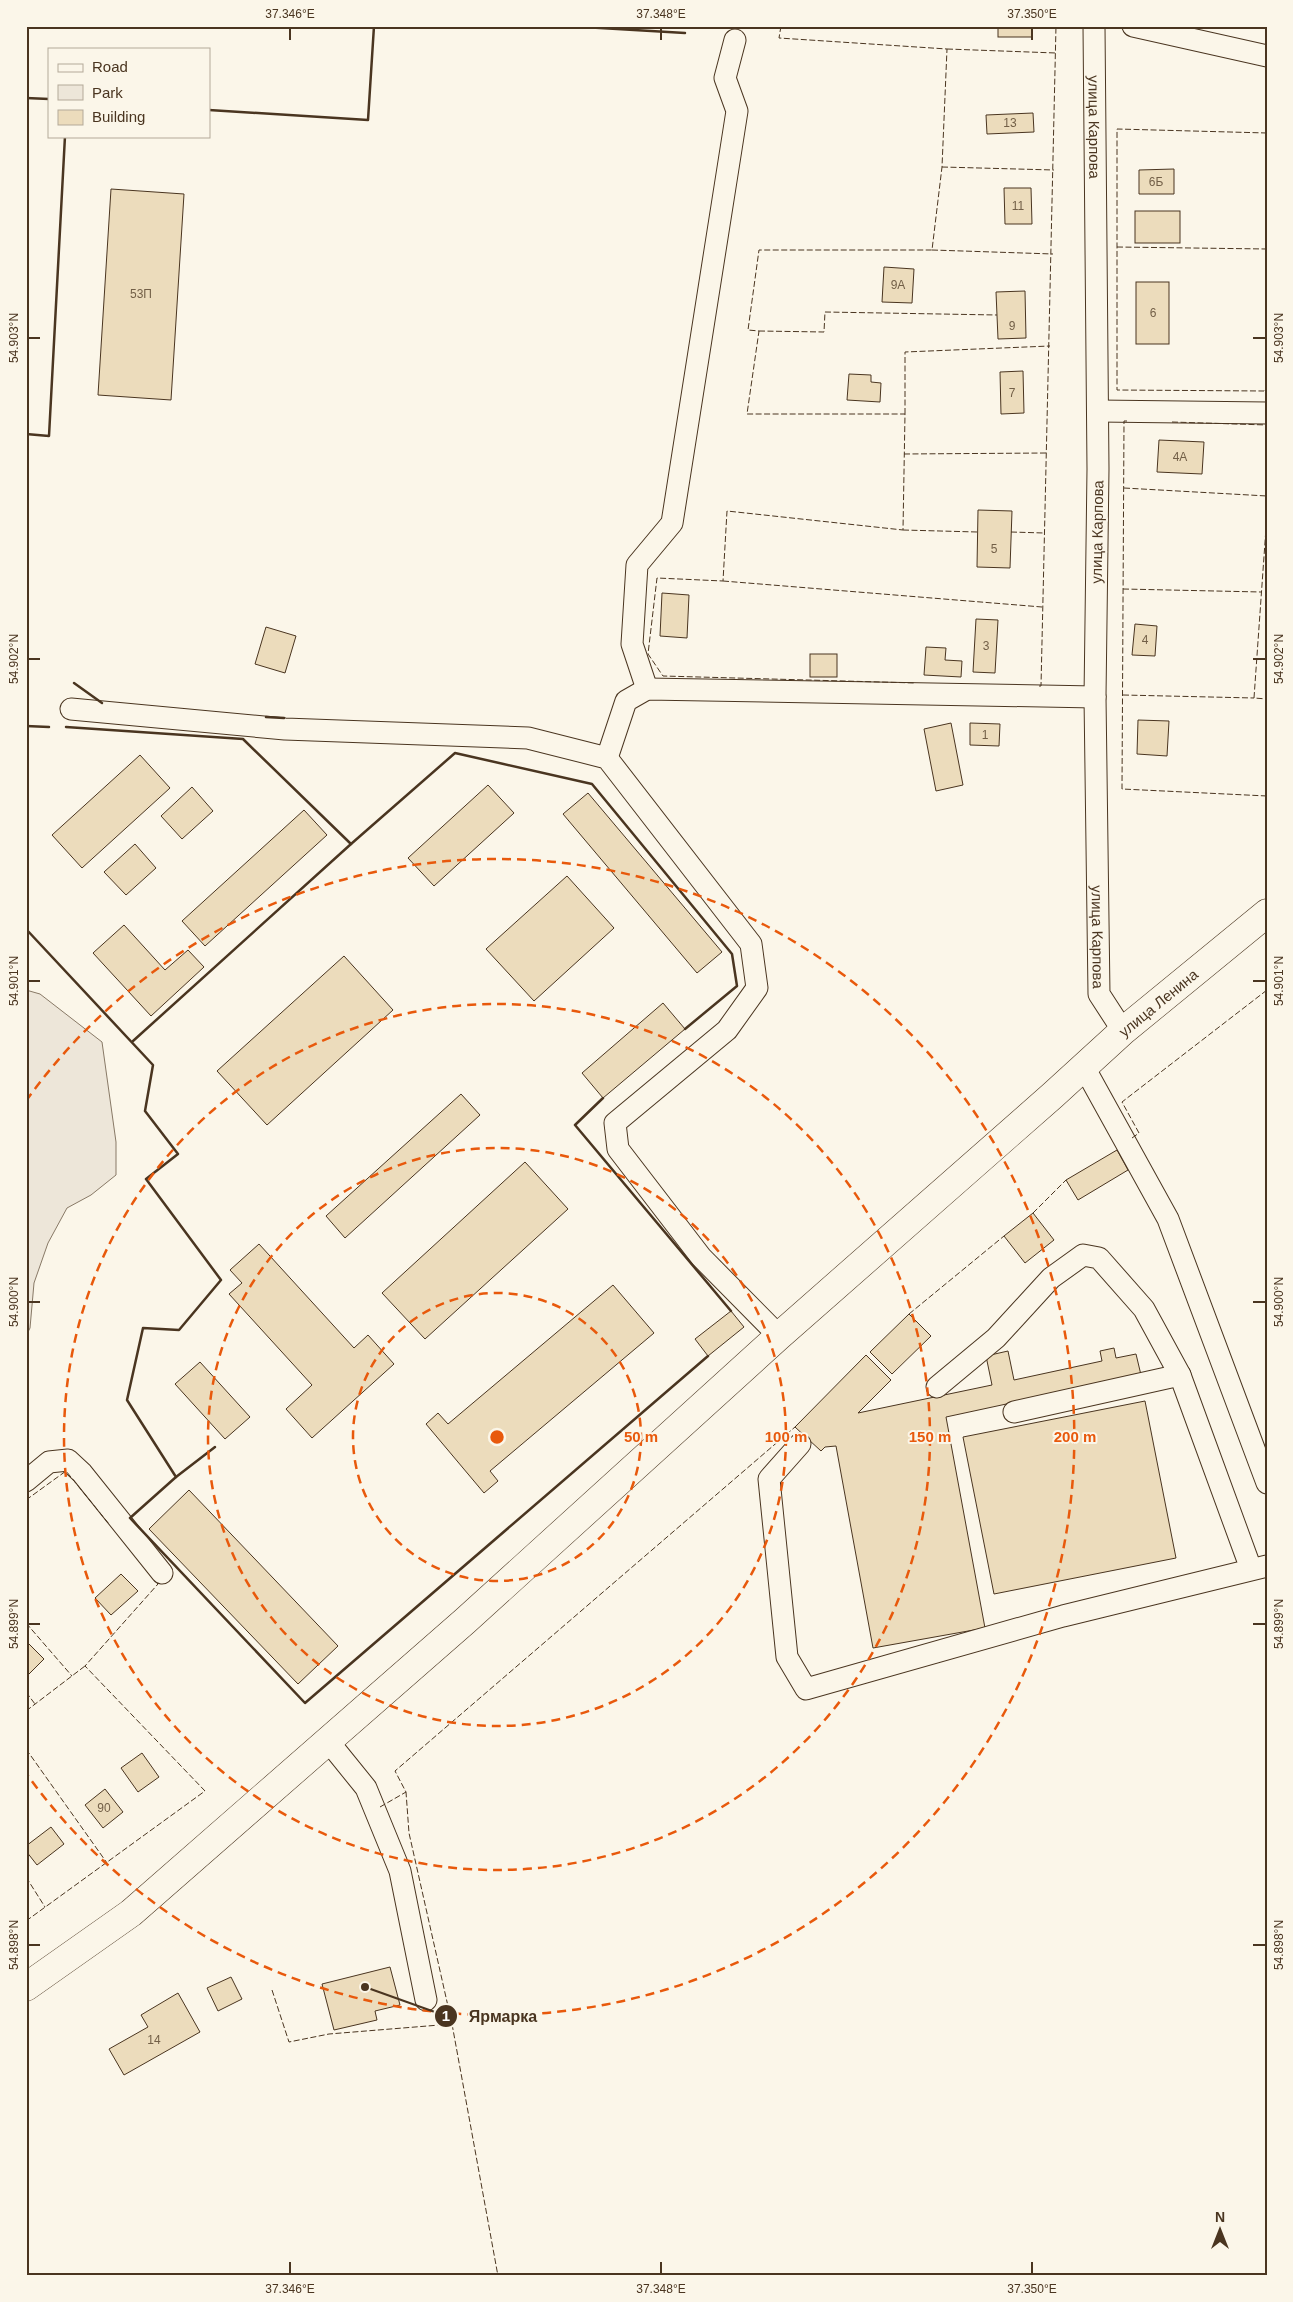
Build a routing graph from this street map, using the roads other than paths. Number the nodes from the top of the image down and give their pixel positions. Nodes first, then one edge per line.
1 (1094, 26) edge
2 (1133, 26) edge
3 (735, 40) dead end
4 (1267, 56) edge
5 (1098, 411) junction
6 (1267, 413) edge
7 (646, 689) junction
8 (1095, 697) junction
9 (71, 709) dead end
10 (607, 758) junction
11 (1267, 913) edge
12 (1123, 1031) junction
13 (1084, 1067) junction
14 (779, 1336) junction
15 (1180, 1374) junction
16 (937, 1387) dead end
17 (1014, 1412) dead end
18 (800, 1444) dead end
19 (26, 1481) edge
20 (1267, 1483) edge
21 (1259, 1568) edge
22 (162, 1573) dead end
23 (328, 1741) junction
24 (26, 1987) edge
25 (426, 2000) dead end

1 - 5 street, улица Карпова
2 - 4 street
3 - 7 street
5 - 6 street
5 - 8 street, улица Карпова
7 - 8 street
7 - 10 street
8 - 12 street, улица Карпова
9 - 10 street
10 - 14 street
11 - 12 main road, улица Ленина
12 - 13 main road, улица Ленина
13 - 14 main road, улица Ленина
13 - 20 street
14 - 23 main road, улица Ленина
15 - 16 street
15 - 17 street
15 - 21 street
18 - 21 street
19 - 22 street
23 - 24 main road, улица Ленина
23 - 25 street

